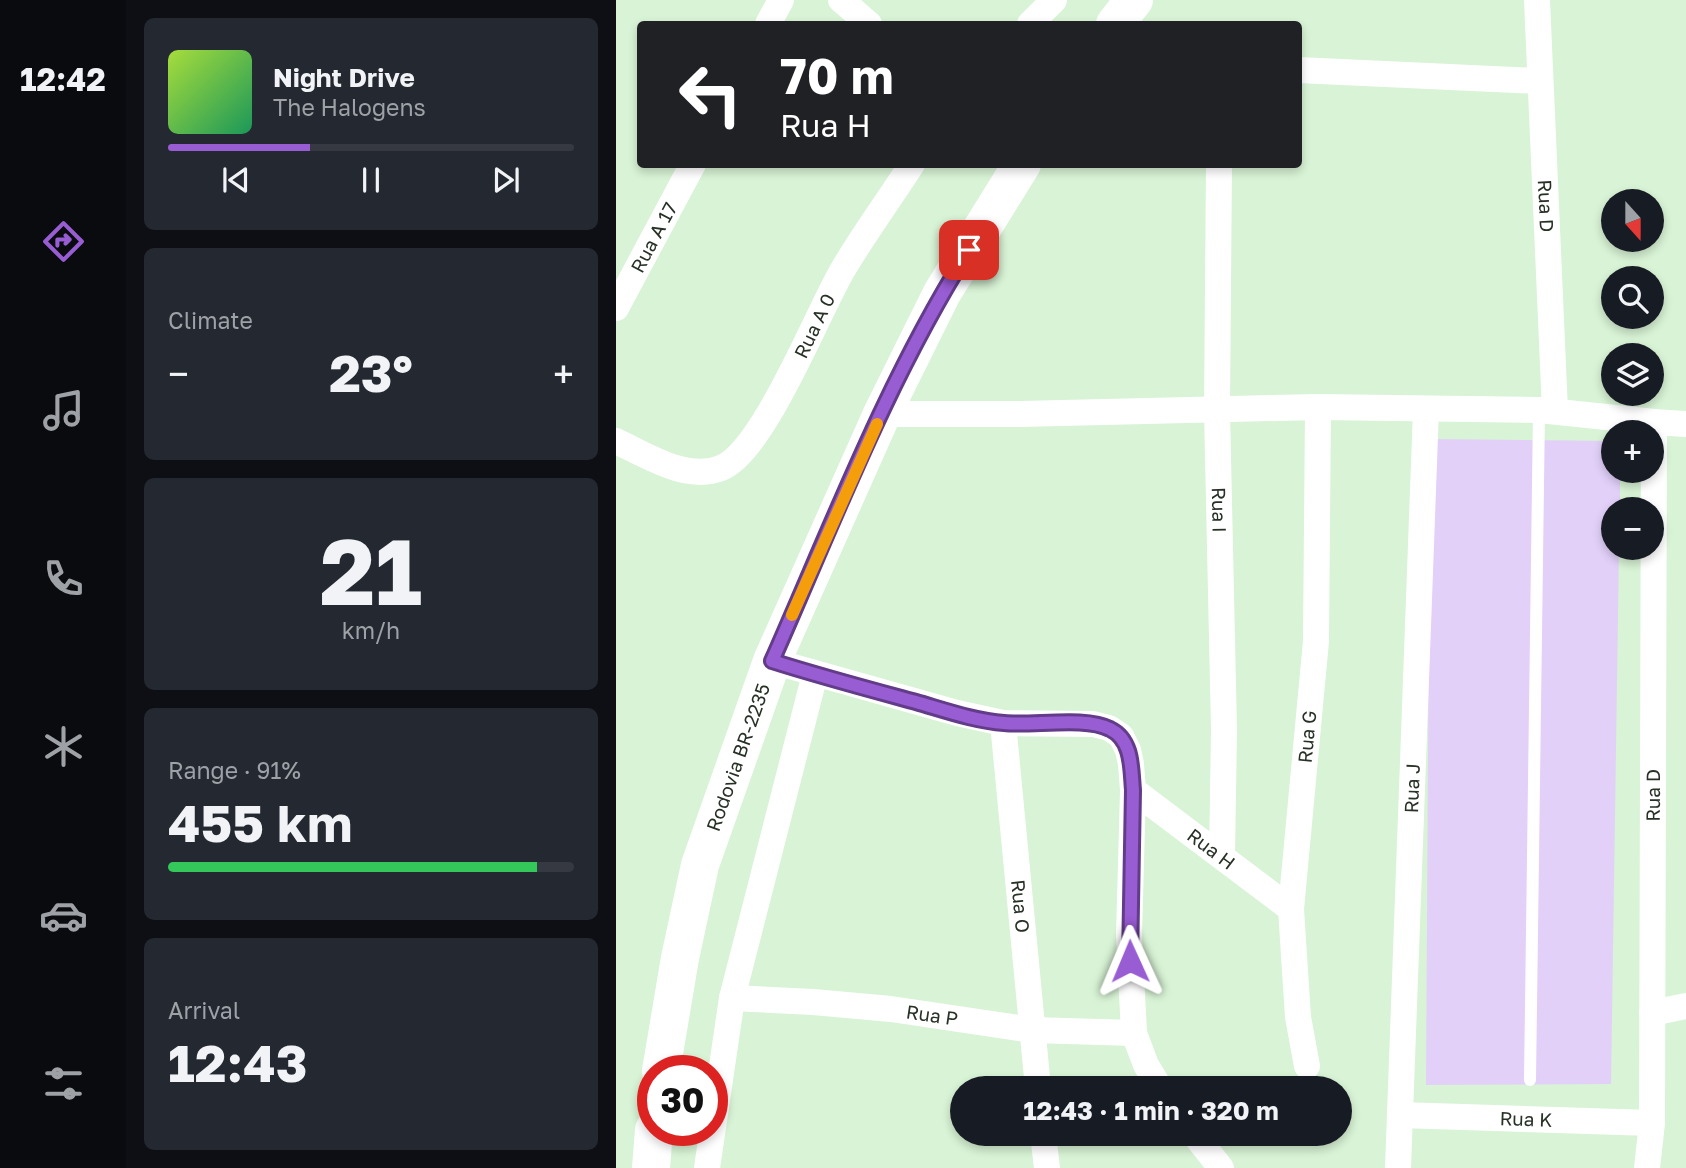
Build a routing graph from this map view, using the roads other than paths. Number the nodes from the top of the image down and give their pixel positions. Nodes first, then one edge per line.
1 (781, 0) edge
2 (841, 0) edge
3 (1054, 0) edge
4 (1134, 0) edge
5 (1537, 0) edge
6 (770, 21) edge
7 (866, 21) edge
8 (1033, 21) edge
9 (1117, 21) edge
10 (1302, 70) edge
11 (1539, 80) junction
12 (691, 168) edge
13 (909, 168) edge
14 (1020, 168) edge
15 (1219, 168) edge
16 (616, 308) edge
17 (1318, 407) junction
18 (1426, 409) junction
19 (1547, 410) junction
20 (1217, 411) junction
21 (883, 414) junction
22 (1636, 420) edge
23 (1664, 423) edge
24 (1686, 424) edge
25 (616, 441) edge
26 (1654, 483) edge
27 (772, 661) junction
28 (815, 674) junction
29 (1003, 723) junction
30 (1133, 790) junction
31 (1222, 856) junction
32 (1291, 909) junction
33 (732, 998) junction
34 (1686, 1006) edge
35 (1652, 1013) junction
36 (1032, 1030) junction
37 (1134, 1033) junction
38 (664, 1055) edge
39 (1307, 1066) dead end
40 (1037, 1076) edge
41 (1153, 1076) edge
42 (1530, 1080) dead end
43 (1400, 1115) junction
44 (1652, 1123) junction
45 (653, 1146) edge
46 (1044, 1146) edge
47 (1204, 1146) edge
48 (651, 1168) edge
49 (707, 1168) edge
50 (1047, 1168) edge
51 (1221, 1168) edge
52 (1398, 1168) edge
53 (1647, 1168) edge

1 - 6 street
2 - 7 street
3 - 8 street
4 - 9 main road
5 - 11 street, Rua D
10 - 11 street
11 - 19 street, Rua D
12 - 16 street, Rua A 17
13 - 25 street, Rua A 0
14 - 21 main road, Rodovia BR-2235
15 - 20 street, Rua I
17 - 18 street
17 - 20 street
17 - 32 street, Rua G
18 - 19 street
18 - 43 street, Rua J
19 - 22 street
19 - 42 lane
20 - 21 street
20 - 31 street, Rua I
21 - 27 main road, Rodovia BR-2235
23 - 24 street
26 - 35 street, Rua D
27 - 28 street
27 - 38 main road, Rodovia BR-2235
28 - 29 street
28 - 33 street
29 - 30 street
29 - 36 street, Rua O
30 - 31 street, Rua H
30 - 37 street
31 - 32 street, Rua H
32 - 39 street, Rua G
33 - 36 street, Rua P
33 - 49 street
34 - 35 street
35 - 44 street, Rua D
36 - 37 street, Rua P
36 - 40 street, Rua O
37 - 41 street
43 - 44 street, Rua K
43 - 52 street, Rua J
44 - 53 street, Rua D
45 - 48 main road
46 - 50 street
47 - 51 street

